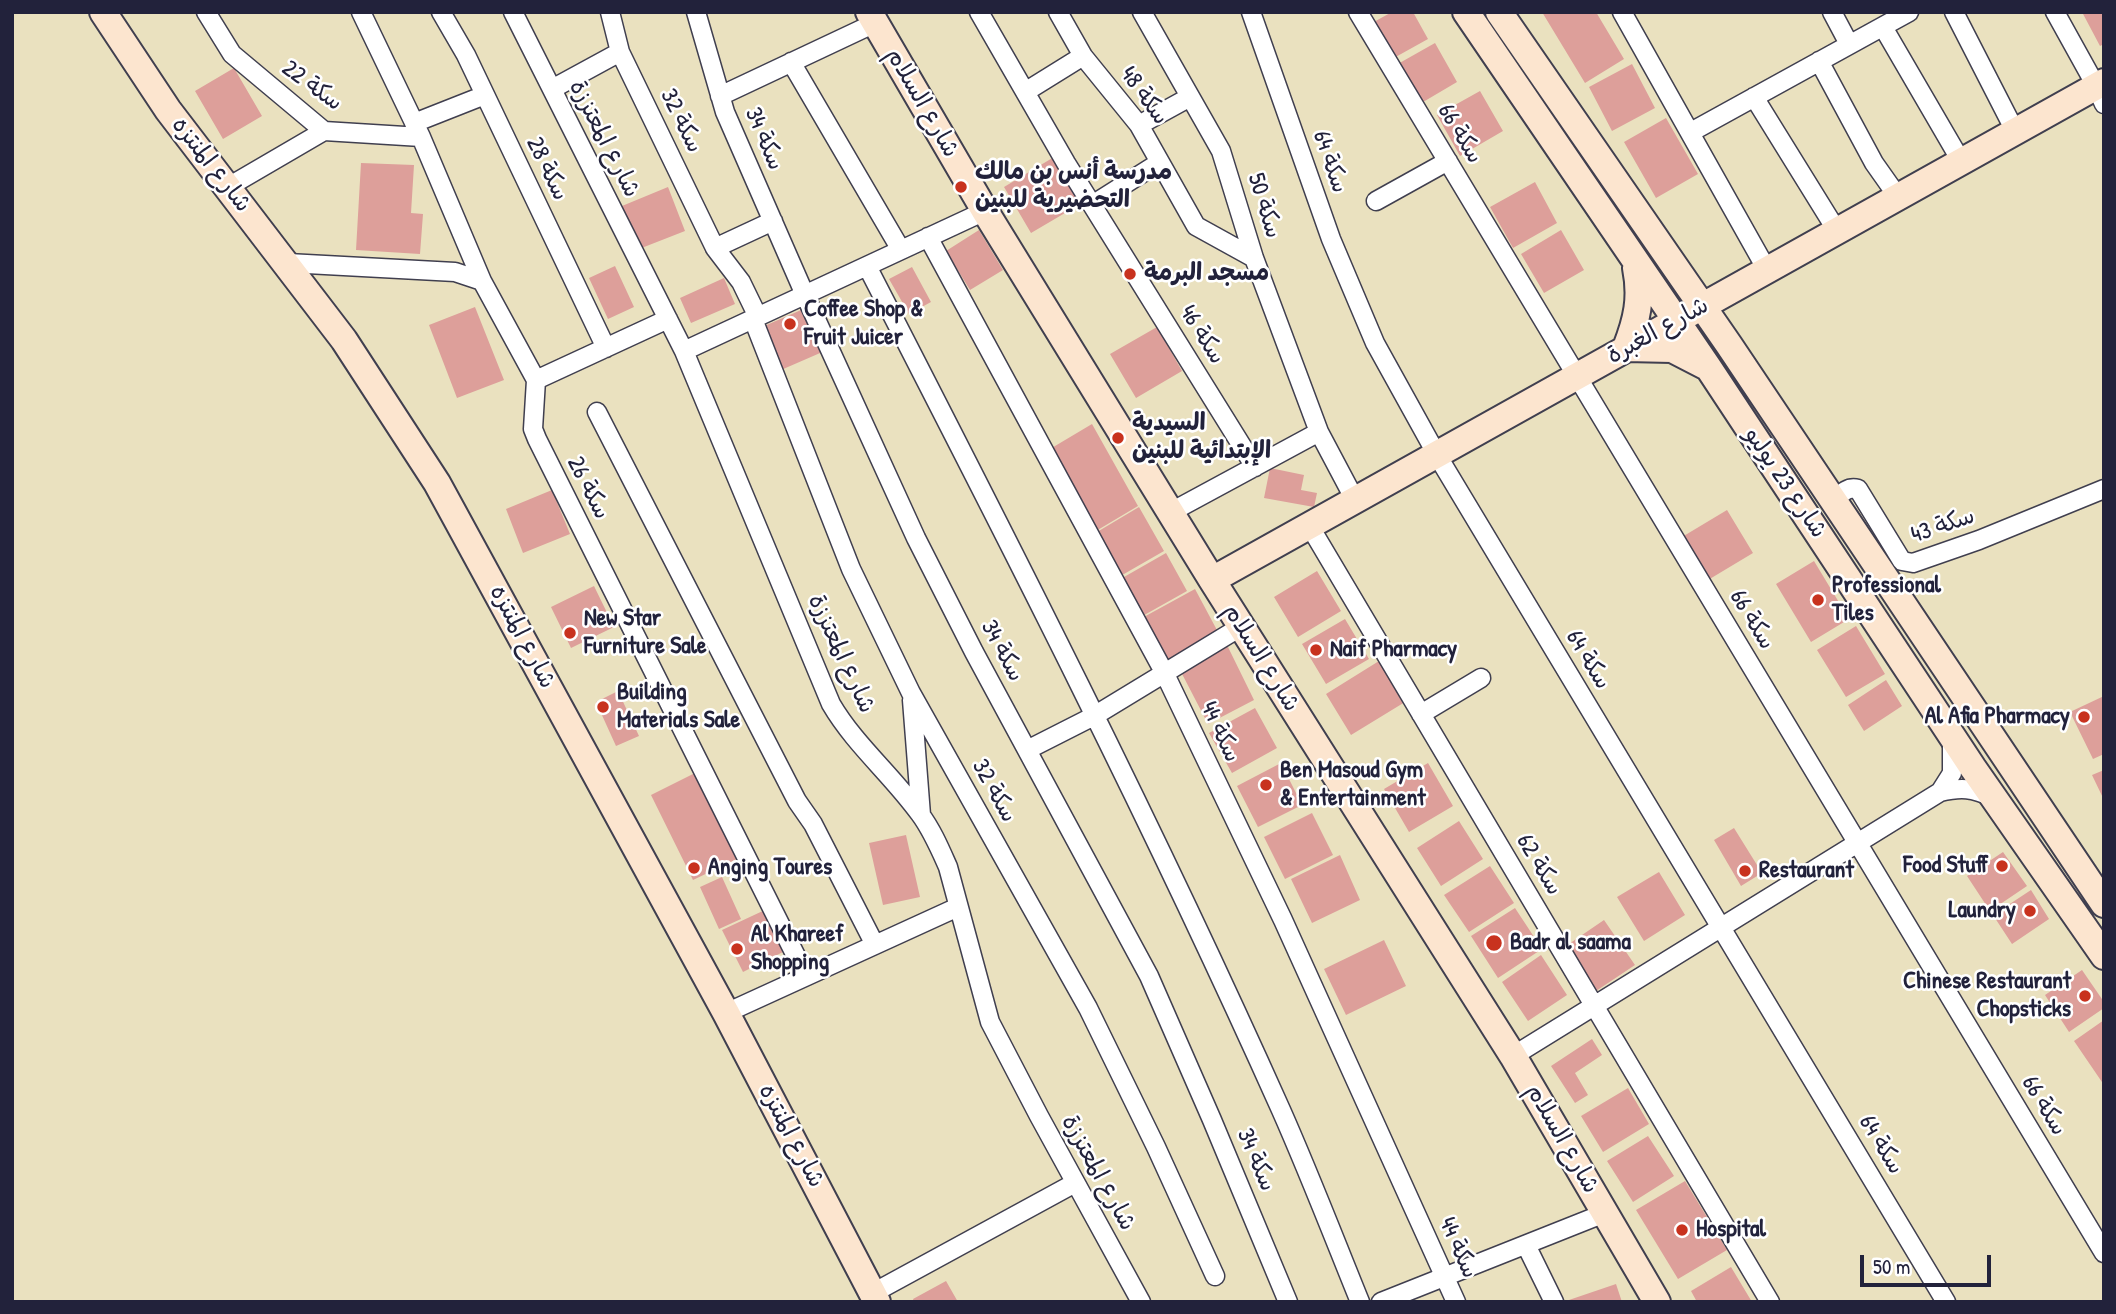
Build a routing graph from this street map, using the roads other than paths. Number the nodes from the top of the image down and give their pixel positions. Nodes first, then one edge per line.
1 (103, 12) edge
2 (206, 12) edge
3 (361, 12) edge
4 (441, 12) edge
5 (513, 12) edge
6 (610, 12) edge
7 (696, 12) edge
8 (979, 12) edge
9 (1058, 12) edge
10 (1142, 12) edge
11 (1251, 12) edge
12 (1358, 12) edge
13 (1466, 12) edge
14 (1499, 12) edge
15 (1622, 12) edge
16 (1832, 12) edge
17 (1909, 12) edge
18 (1954, 12) edge
19 (2054, 12) edge
20 (872, 18) edge
21 (1883, 27) junction
22 (1849, 44) junction
23 (620, 52) junction
24 (1083, 56) junction
25 (1819, 61) junction
26 (791, 62) junction
27 (552, 89) junction
28 (2101, 91) edge
29 (1025, 92) junction
30 (485, 95) junction
31 (720, 96) junction
32 (1190, 97) junction
33 (1754, 97) junction
34 (1139, 125) junction
35 (417, 130) junction
36 (324, 131) junction
37 (2015, 131) junction
38 (1691, 132) junction
39 (1448, 161) junction
40 (1160, 162) junction
41 (1961, 162) junction
42 (228, 187) junction
43 (1898, 197) junction
44 (1376, 201) dead end
45 (1092, 205) junction
46 (985, 211) junction
47 (773, 221) junction
48 (1836, 231) junction
49 (928, 237) junction
50 (715, 248) junction
51 (901, 250) junction
52 (1254, 258) junction
53 (288, 263) junction
54 (1635, 263) junction
55 (867, 266) junction
56 (1673, 266) junction
57 (1759, 274) junction
58 (482, 281) junction
59 (805, 295) junction
60 (1702, 307) junction
61 (756, 318) junction
62 (668, 319) junction
63 (1675, 321) junction
64 (1729, 345) junction
65 (606, 348) junction
66 (1626, 348) junction
67 (684, 351) junction
68 (1708, 367) junction
69 (1577, 376) junction
70 (536, 380) junction
71 (597, 412) dead end
72 (1319, 432) junction
73 (1437, 455) junction
74 (1255, 467) junction
75 (2104, 489) edge
76 (1355, 500) junction
77 (1834, 501) junction
78 (1171, 512) junction
79 (1309, 526) junction
80 (1212, 580) junction
81 (1241, 626) junction
82 (1164, 672) junction
83 (1481, 678) dead end
84 (911, 693) junction
85 (1421, 714) junction
86 (1094, 716) junction
87 (1952, 736) junction
88 (1027, 750) junction
89 (1940, 792) junction
90 (1994, 798) junction
91 (921, 815) junction
92 (1857, 843) junction
93 (2104, 904) edge
94 (958, 908) junction
95 (1720, 928) junction
96 (875, 945) junction
97 (2104, 956) edge
98 (806, 976) junction
99 (1594, 1006) junction
100 (726, 1013) junction
101 (1513, 1056) junction
102 (1075, 1183) junction
103 (1605, 1213) junction
104 (1526, 1245) junction
105 (2104, 1253) edge
106 (1215, 1276) dead end
107 (1445, 1278) junction
108 (875, 1297) edge
109 (1141, 1302) edge
110 (1289, 1302) edge
111 (1360, 1302) edge
112 (1381, 1302) edge
113 (1456, 1302) edge
114 (1554, 1302) edge
115 (1657, 1302) edge
116 (1770, 1302) edge
117 (1946, 1302) edge

1 - 42 street, شارع المنتزه
2 - 36 street, سكة 22
3 - 35 street
4 - 30 street, سكة 28
5 - 27 street, شارع المعتززة
6 - 23 street, سكة 32
7 - 31 street, سكة 34
8 - 29 street, سكة 46
9 - 24 street, سكة 48
10 - 32 street, سكة 50
11 - 73 street, سكة 64
12 - 39 street, سكة 66
13 - 54 street, شارع 23 يوليو
14 - 56 street, شارع 23 يوليو
15 - 38 street
16 - 22 street
17 - 21 street
18 - 37 street
19 - 28 street
20 - 26 street
20 - 46 street, شارع السلام
21 - 22 street
21 - 41 street
22 - 25 street
23 - 27 street
23 - 50 street, سكة 32
24 - 29 street
24 - 34 street, سكة 48
25 - 33 street
25 - 43 street
26 - 31 street
26 - 51 street
27 - 62 street, شارع المعتززة
28 - 37 street, شارع الغبرة
29 - 45 street, سكة 46
30 - 35 street
30 - 65 street, سكة 28
31 - 47 street, سكة 34
32 - 34 street
32 - 52 street, سكة 50
33 - 38 street
33 - 48 street
34 - 40 street, سكة 48
35 - 36 street, سكة 22
35 - 58 street
36 - 42 street
37 - 41 street, شارع الغبرة
38 - 57 street
39 - 44 street
39 - 69 street, سكة 66
40 - 45 street
40 - 52 street, سكة 48
41 - 43 street, شارع الغبرة
42 - 53 street, شارع المنتزه
43 - 48 street, شارع الغبرة
45 - 74 street, سكة 46
46 - 49 street
46 - 78 street, شارع السلام
47 - 50 street
47 - 59 street, سكة 34
48 - 57 street, شارع الغبرة
49 - 51 street
49 - 82 street, سكة 44
50 - 61 street, سكة 32
51 - 55 street
52 - 72 street, سكة 50
53 - 58 street
53 - 100 street, شارع المنتزه
54 - 63 street, شارع 23 يوليو
54 - 66 street
55 - 59 street
55 - 86 street
56 - 57 street
56 - 60 street, شارع 23 يوليو
57 - 60 street, شارع الغبرة
57 - 64 street
58 - 70 street
59 - 61 street
59 - 88 street, سكة 34
60 - 63 street, شارع الغبرة
60 - 64 street, شارع 23 يوليو
61 - 67 street
61 - 84 street, سكة 32
62 - 65 street
62 - 67 street, شارع المعتززة
63 - 66 street, شارع الغبرة
63 - 68 street, شارع 23 يوليو
64 - 77 street, شارع 23 يوليو
65 - 70 street
66 - 68 street
66 - 69 street, شارع الغبرة
67 - 91 street, شارع المعتززة
68 - 87 street, شارع 23 يوليو
69 - 73 street, شارع الغبرة
69 - 92 street, سكة 66
70 - 98 street, سكة 26
71 - 96 street
72 - 74 street
72 - 76 street, سكة 50
73 - 76 street, شارع الغبرة
73 - 95 street, سكة 64
74 - 78 street
75 - 77 street, سكة 43
76 - 79 street, شارع الغبرة
77 - 93 street, شارع 23 يوليو
78 - 80 street, شارع السلام
79 - 80 street, شارع الغبرة
79 - 85 street, سكة 62
80 - 81 street, شارع السلام
81 - 82 street
81 - 101 street, شارع السلام
82 - 86 street
82 - 107 street, سكة 44
83 - 85 street
84 - 91 street
84 - 106 street, سكة 32
85 - 99 street, سكة 62
86 - 88 street
86 - 111 street
87 - 89 street
87 - 90 street, شارع 23 يوليو
88 - 110 street, سكة 34
89 - 90 street
89 - 92 street
90 - 97 street, شارع 23 يوليو
91 - 94 street, شارع المعتززة
92 - 95 street
92 - 105 street, سكة 66
94 - 96 street
94 - 102 street, شارع المعتززة
95 - 99 street
95 - 117 street, سكة 64
96 - 98 street
98 - 100 street
99 - 101 street
99 - 116 street, سكة 62
100 - 108 street, شارع المنتزه
101 - 103 street, شارع السلام
102 - 108 street
102 - 109 street, شارع المعتززة
103 - 104 street
103 - 115 street, شارع السلام
104 - 107 street
104 - 114 street
107 - 112 street
107 - 113 street, سكة 44

